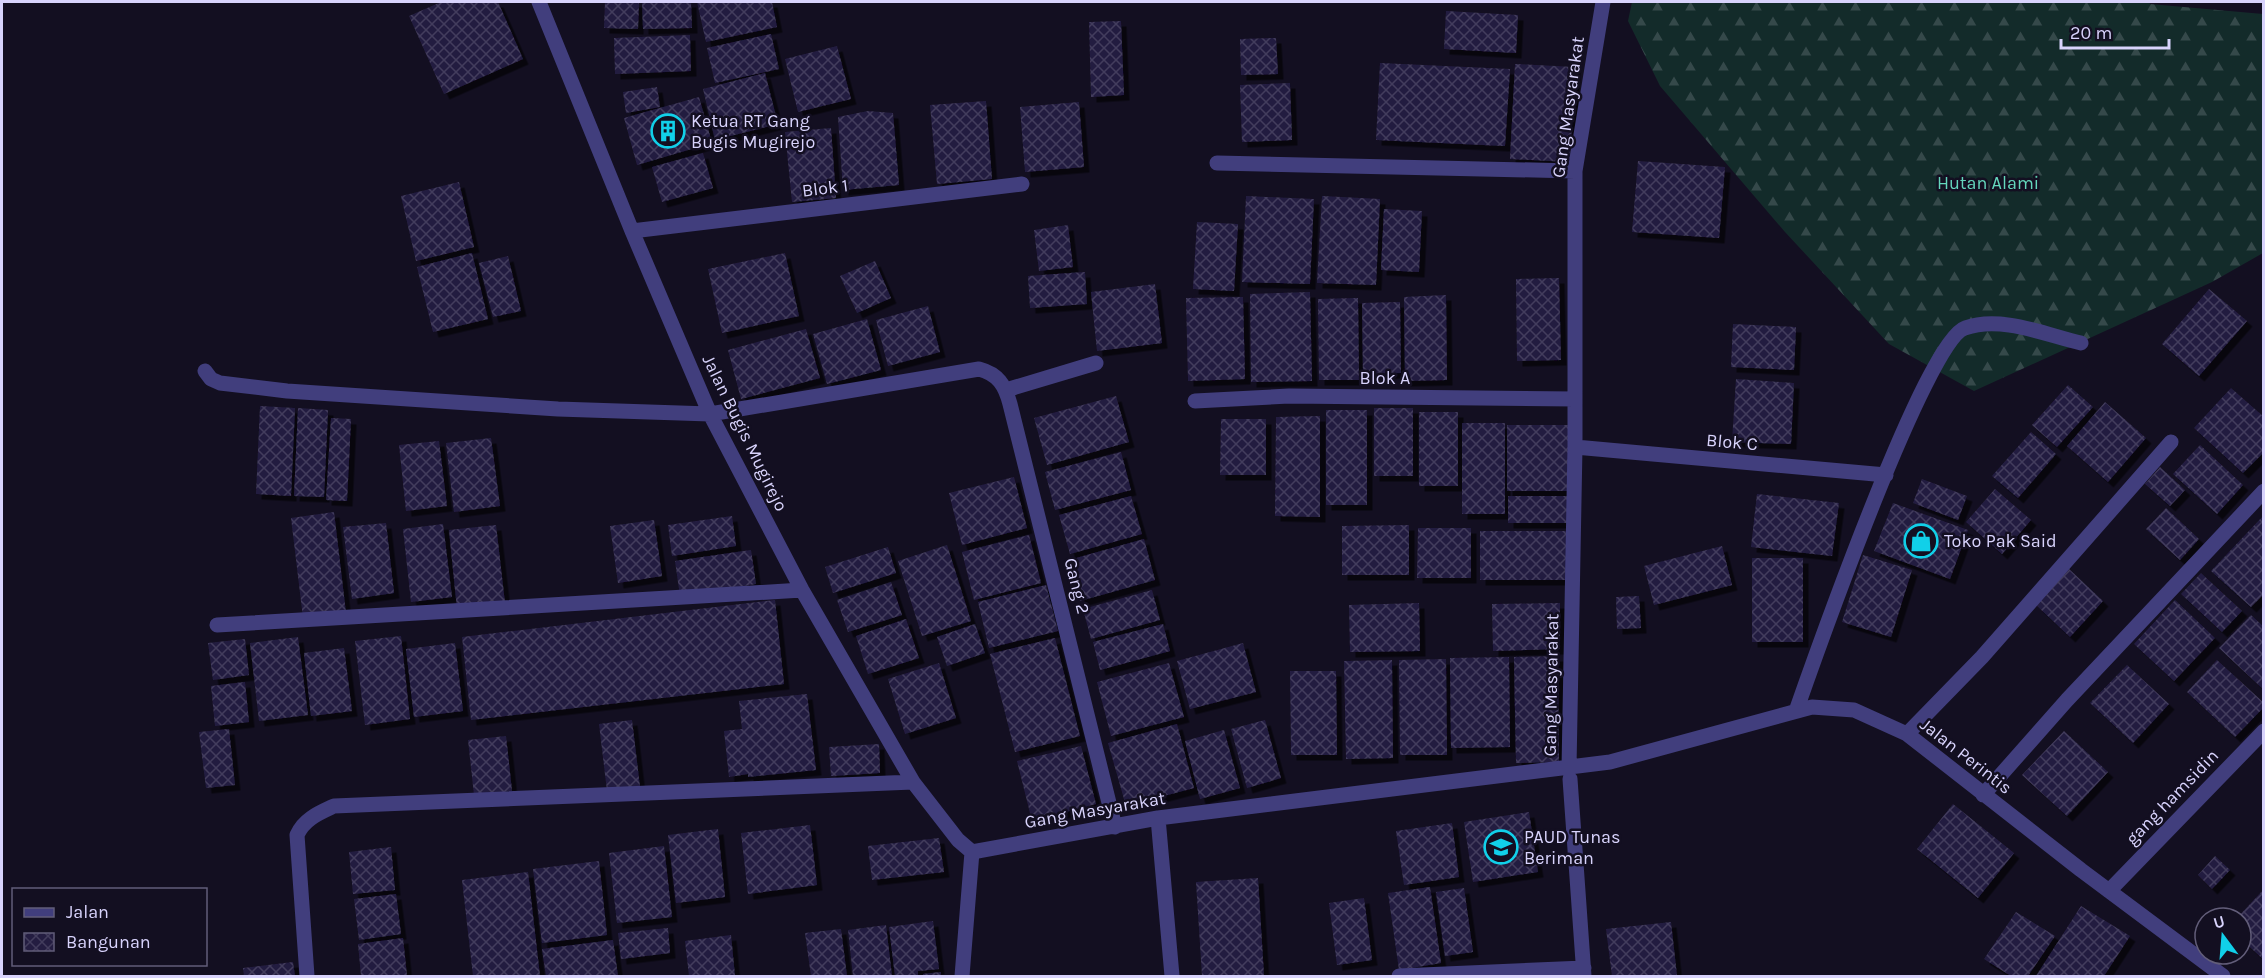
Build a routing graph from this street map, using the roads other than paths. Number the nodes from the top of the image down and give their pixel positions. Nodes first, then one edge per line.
1 (539, 2) edge
2 (1604, 2) edge
3 (1217, 163) dead end
4 (1575, 171) junction
5 (1022, 184) dead end
6 (632, 231) junction
7 (2081, 343) dead end
8 (1096, 363) dead end
9 (205, 370) dead end
10 (1006, 390) junction
11 (1575, 399) junction
12 (1195, 401) dead end
13 (710, 414) junction
14 (2171, 442) dead end
15 (1575, 447) junction
16 (1886, 476) junction
17 (2264, 491) edge
18 (802, 590) junction
19 (217, 626) dead end
20 (1796, 711) junction
21 (2264, 731) edge
22 (1907, 734) junction
23 (1570, 774) junction
24 (913, 782) junction
25 (1983, 795) junction
26 (1158, 818) junction
27 (1115, 827) junction
28 (972, 852) junction
29 (2109, 891) junction
30 (1584, 972) edge
31 (307, 976) edge
32 (962, 976) edge
33 (1172, 976) edge
34 (1400, 976) edge
35 (2223, 976) edge

1 - 6 street, Jalan Bugis Mugirejo
2 - 4 street, Gang Masyarakat
3 - 4 street
4 - 11 street, Gang Masyarakat
5 - 6 street, Blok 1
6 - 13 street, Jalan Bugis Mugirejo
7 - 16 street
8 - 10 street
9 - 13 street
10 - 13 street
10 - 27 street, Gang 2
11 - 12 street, Blok A
11 - 15 street, Gang Masyarakat
13 - 18 street, Jalan Bugis Mugirejo
14 - 22 street
15 - 16 street, Blok C
15 - 23 street, Gang Masyarakat
16 - 20 street
17 - 25 street
18 - 19 street
18 - 24 street, Jalan Bugis Mugirejo
20 - 22 street, Jalan Perintis
20 - 23 street, Jalan Perintis
21 - 29 street, gang hamsidin
22 - 25 street, Jalan Perintis
23 - 26 street, Gang Masyarakat
23 - 30 street
24 - 28 street, Jalan Bugis Mugirejo
24 - 31 street
25 - 29 street, Jalan Perintis
26 - 27 street, Gang Masyarakat
26 - 33 street
27 - 28 street, Gang Masyarakat
28 - 32 street
29 - 35 street, Jalan Perintis
30 - 34 street

